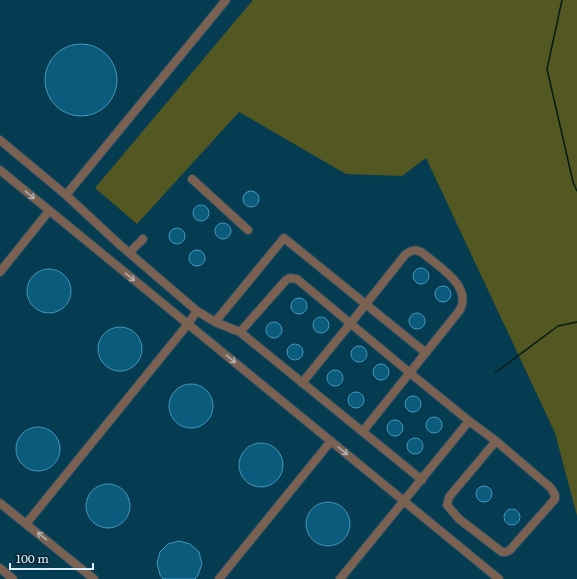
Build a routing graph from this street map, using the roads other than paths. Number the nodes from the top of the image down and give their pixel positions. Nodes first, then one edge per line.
1 (226, 0) edge
2 (0, 140) edge
3 (0, 170) edge
4 (192, 179) dead end
5 (66, 195) junction
6 (49, 211) junction
7 (248, 230) dead end
8 (143, 239) dead end
9 (129, 253) junction
10 (0, 272) edge
11 (364, 307) junction
12 (196, 311) junction
13 (353, 321) junction
14 (215, 322) junction
15 (188, 324) junction
16 (240, 332) junction
17 (426, 353) junction
18 (410, 373) junction
19 (302, 383) junction
20 (469, 421) junction
21 (362, 432) junction
22 (331, 441) junction
23 (496, 441) junction
24 (422, 480) junction
25 (404, 500) junction
26 (0, 503) edge
27 (26, 524) junction
28 (0, 568) edge
29 (493, 577) edge
30 (13, 579) edge
31 (94, 579) edge
32 (219, 579) edge
33 (340, 579) edge

1 - 5 lane
2 - 5 lane
3 -> 6 lane
4 - 7 lane
5 - 9 lane
6 - 10 lane
6 -> 15 lane
8 - 9 lane
9 - 12 lane
11 - 13 lane
11 - 14 lane
11 - 17 lane
11 - 17 lane
12 - 14 lane
12 - 15 lane
13 - 16 lane
13 - 18 lane
13 - 19 lane
14 - 16 lane
15 -> 22 lane
15 - 27 lane
16 - 19 lane
17 - 18 lane
18 - 20 lane
18 - 21 lane
19 - 21 lane
20 - 23 lane
20 - 24 lane
21 - 24 lane
22 -> 25 lane
22 - 32 lane
23 - 23 lane
24 - 25 lane
25 - 29 lane
25 - 33 lane
26 - 27 lane
31 -> 27 lane
28 - 30 lane

